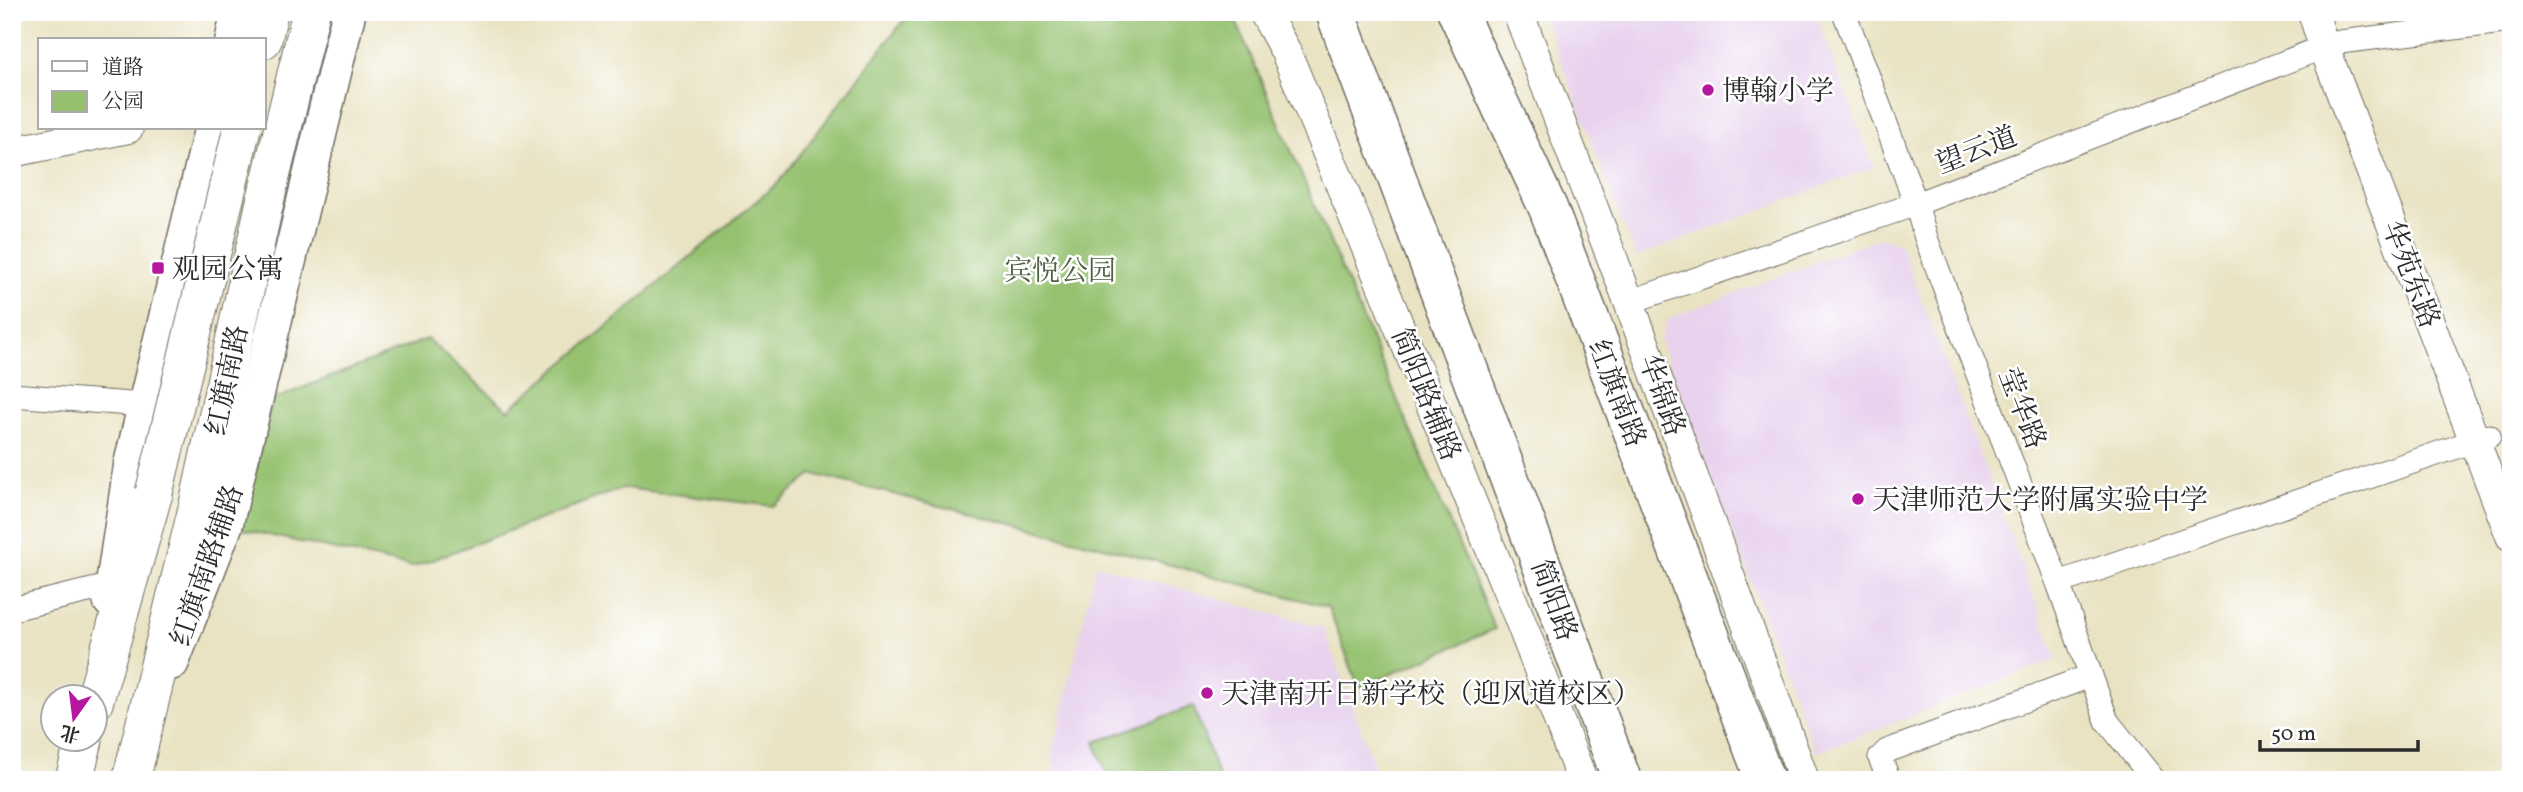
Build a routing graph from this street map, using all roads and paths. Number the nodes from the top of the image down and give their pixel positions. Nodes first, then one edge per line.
1 (239, 12) edge
2 (269, 12) edge
3 (311, 12) edge
4 (349, 12) edge
5 (1264, 12) edge
6 (1323, 12) edge
7 (1335, 12) edge
8 (1457, 12) edge
9 (1518, 12) edge
10 (1844, 12) edge
11 (2314, 12) edge
12 (2333, 12) edge
13 (2511, 21) edge
14 (232, 38) edge
15 (263, 38) edge
16 (2332, 44) junction
17 (1352, 62) junction
18 (118, 130) edge
19 (211, 130) edge
20 (242, 130) edge
21 (12, 152) edge
22 (1916, 204) junction
23 (1629, 302) junction
24 (12, 395) edge
25 (144, 405) junction
26 (2482, 438) junction
27 (2511, 496) edge
28 (2511, 536) edge
29 (2058, 583) junction
30 (113, 585) junction
31 (12, 609) edge
32 (2090, 676) junction
33 (95, 684) edge
34 (99, 684) edge
35 (80, 754) edge
36 (135, 763) edge
37 (74, 780) edge
38 (1582, 780) edge
39 (1622, 780) edge
40 (1765, 780) edge
41 (1804, 780) edge
42 (1889, 780) edge
43 (2154, 780) edge

1 - 14 main road
2 - 15 main road
3 - 36 main road, 红旗南路
4 - 36 main road, 红旗南路辅路
5 - 38 street, 简阳路辅路
6 - 17 main road
7 - 17 highway
8 - 40 highway, 红旗南路
9 - 23 street, 华锦路
10 - 22 street, 莹华路
11 - 16 street, 华苑东路
12 - 16 street, 华苑东路
13 - 16 street, 望云道
16 - 22 street, 望云道
16 - 26 street, 华苑东路
17 - 39 highway, 简阳路
18 - 21 street
19 - 25 main road
20 - 34 main road, 红旗南路, bridge
22 - 23 street, 望云道
22 - 29 street, 莹华路
23 - 41 street, 华锦路
24 - 25 street
25 - 30 main road
26 - 27 street, 华苑东路
26 - 28 street, 华苑东路
26 - 29 street
29 - 32 street, 莹华路
30 - 31 street
30 - 33 main road
32 - 42 street
32 - 43 street, 莹华路
35 - 37 main road

